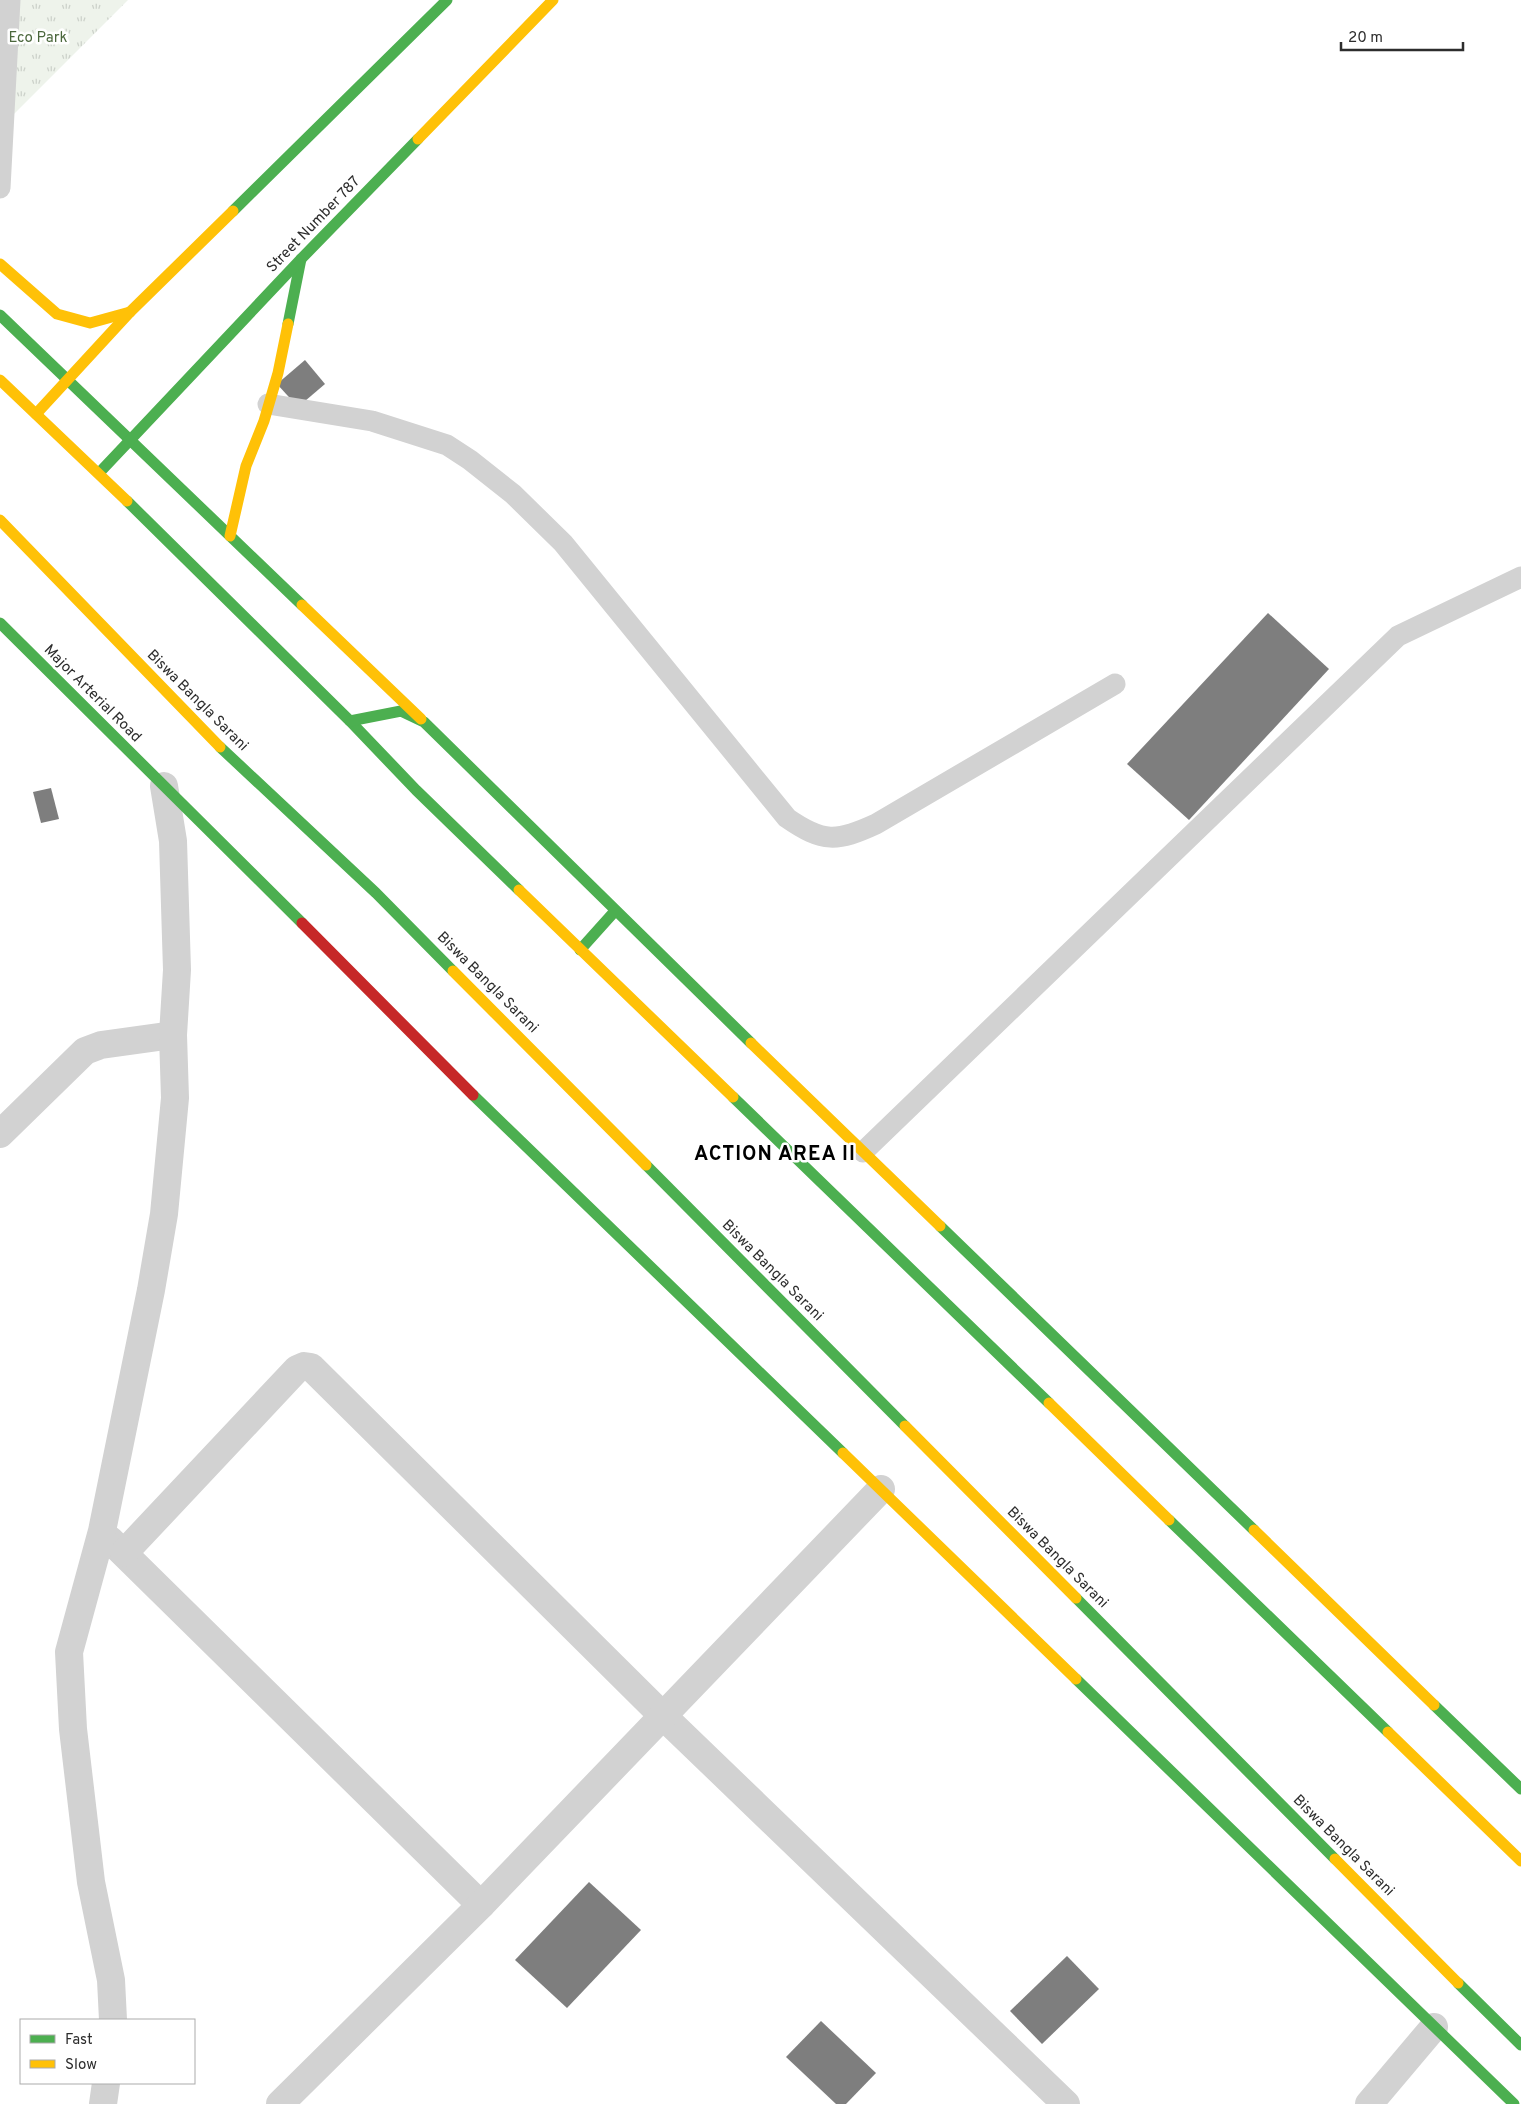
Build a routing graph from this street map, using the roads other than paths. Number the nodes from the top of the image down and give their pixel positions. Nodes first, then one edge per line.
1 (10, 0) edge
2 (447, 0) edge
3 (553, 0) edge
4 (0, 188) edge
5 (302, 260) junction
6 (0, 264) edge
7 (130, 312) junction
8 (0, 315) edge
9 (0, 380) edge
10 (68, 380) junction
11 (268, 404) junction
12 (36, 414) junction
13 (130, 440) junction
14 (99, 473) junction
15 (0, 520) edge
16 (230, 536) junction
17 (1521, 577) edge
18 (0, 623) edge
19 (1115, 684) dead end
20 (350, 721) junction
21 (424, 722) junction
22 (164, 786) junction
23 (615, 911) junction
24 (580, 950) junction
25 (173, 1035) junction
26 (0, 1134) edge
27 (863, 1152) junction
28 (881, 1488) junction
29 (102, 1532) junction
30 (124, 1553) junction
31 (663, 1716) junction
32 (1521, 1789) edge
33 (1521, 1861) edge
34 (481, 1905) junction
35 (113, 2019) edge
36 (1434, 2027) junction
37 (1521, 2045) edge
38 (106, 2084) edge
39 (103, 2104) edge
40 (280, 2104) edge
41 (1066, 2104) edge
42 (1369, 2104) edge
43 (1514, 2104) edge

1 - 4 lane
2 - 7 street
3 - 5 street, Street Number 787
5 - 11 street
5 - 13 street, Street Number 787
6 - 7 street
7 - 10 street
8 - 10 street
9 - 12 street
10 - 12 street
10 - 13 street
11 - 16 street
11 - 19 lane
12 - 14 street
13 - 14 street, Street Number 787
13 - 16 street
14 - 20 street
15 - 37 street, Biswa Bangla Sarani
16 - 21 street
17 - 27 lane
18 - 22 street, Major Arterial Road
20 - 21 street
20 - 24 street
21 - 23 street
22 - 25 street
22 - 28 street, Major Arterial Road
23 - 24 street
23 - 27 street
24 - 33 street
25 - 26 street
25 - 29 street
27 - 32 street
28 - 31 street
28 - 36 street, Major Arterial Road
29 - 30 street
29 - 35 street
30 - 31 street
30 - 34 street
31 - 34 street
31 - 41 street
34 - 40 street
36 - 42 street
36 - 43 street, Major Arterial Road
38 - 39 street

